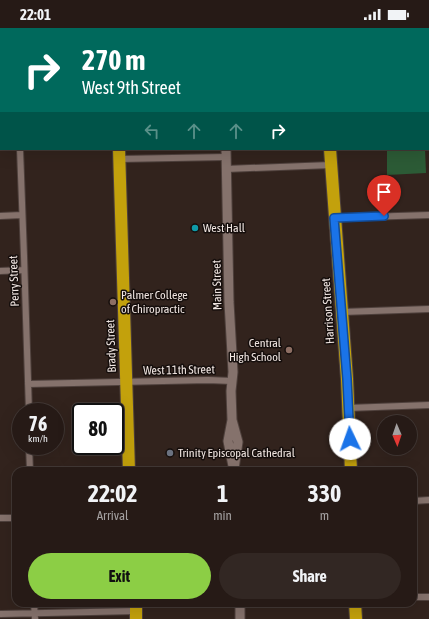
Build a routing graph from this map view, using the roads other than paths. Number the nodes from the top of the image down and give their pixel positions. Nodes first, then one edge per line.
1 (429, 119) edge
2 (429, 126) edge
3 (20, 150) edge
4 (330, 150) edge
5 (226, 153) edge
6 (119, 154) edge
7 (331, 165) junction
8 (226, 168) junction
9 (429, 214) edge
10 (22, 215) junction
11 (0, 216) edge
12 (334, 218) junction
13 (24, 270) junction
14 (0, 271) edge
15 (429, 309) edge
16 (342, 312) junction
17 (232, 380) junction
18 (126, 382) junction
19 (28, 384) junction
20 (29, 403) edge
21 (429, 405) edge
22 (348, 408) junction
23 (29, 455) edge
24 (30, 467) edge
25 (129, 467) edge
26 (234, 467) edge
27 (351, 467) edge
28 (429, 500) edge
29 (417, 501) edge
30 (0, 518) edge
31 (12, 518) edge
32 (417, 597) edge
33 (429, 597) edge
34 (240, 607) edge
35 (355, 607) edge
36 (136, 611) edge
37 (0, 614) edge
38 (35, 616) edge
39 (240, 619) edge
40 (356, 619) edge

1 - 2 street
3 - 10 street, Perry Street
4 - 7 highway, Harrison Street
5 - 6 street
5 - 8 street, Main Street
6 - 18 highway, Brady Street
7 - 8 street
7 - 12 highway, Harrison Street
8 - 17 street, Main Street
9 - 12 street
10 - 11 street
10 - 13 street, Perry Street
12 - 16 highway, Harrison Street
13 - 14 street
13 - 19 street, Perry Street
15 - 16 street
16 - 22 highway, Harrison Street
17 - 18 street, West 11th Street
17 - 26 street, Main Street
18 - 19 street, West 11th Street
18 - 25 highway, Brady Street
19 - 20 street, Perry Street
21 - 22 street
22 - 27 highway, Harrison Street
23 - 24 street
28 - 29 street
30 - 31 street
32 - 33 street
34 - 39 street
35 - 40 highway
36 - 38 street
37 - 38 street

